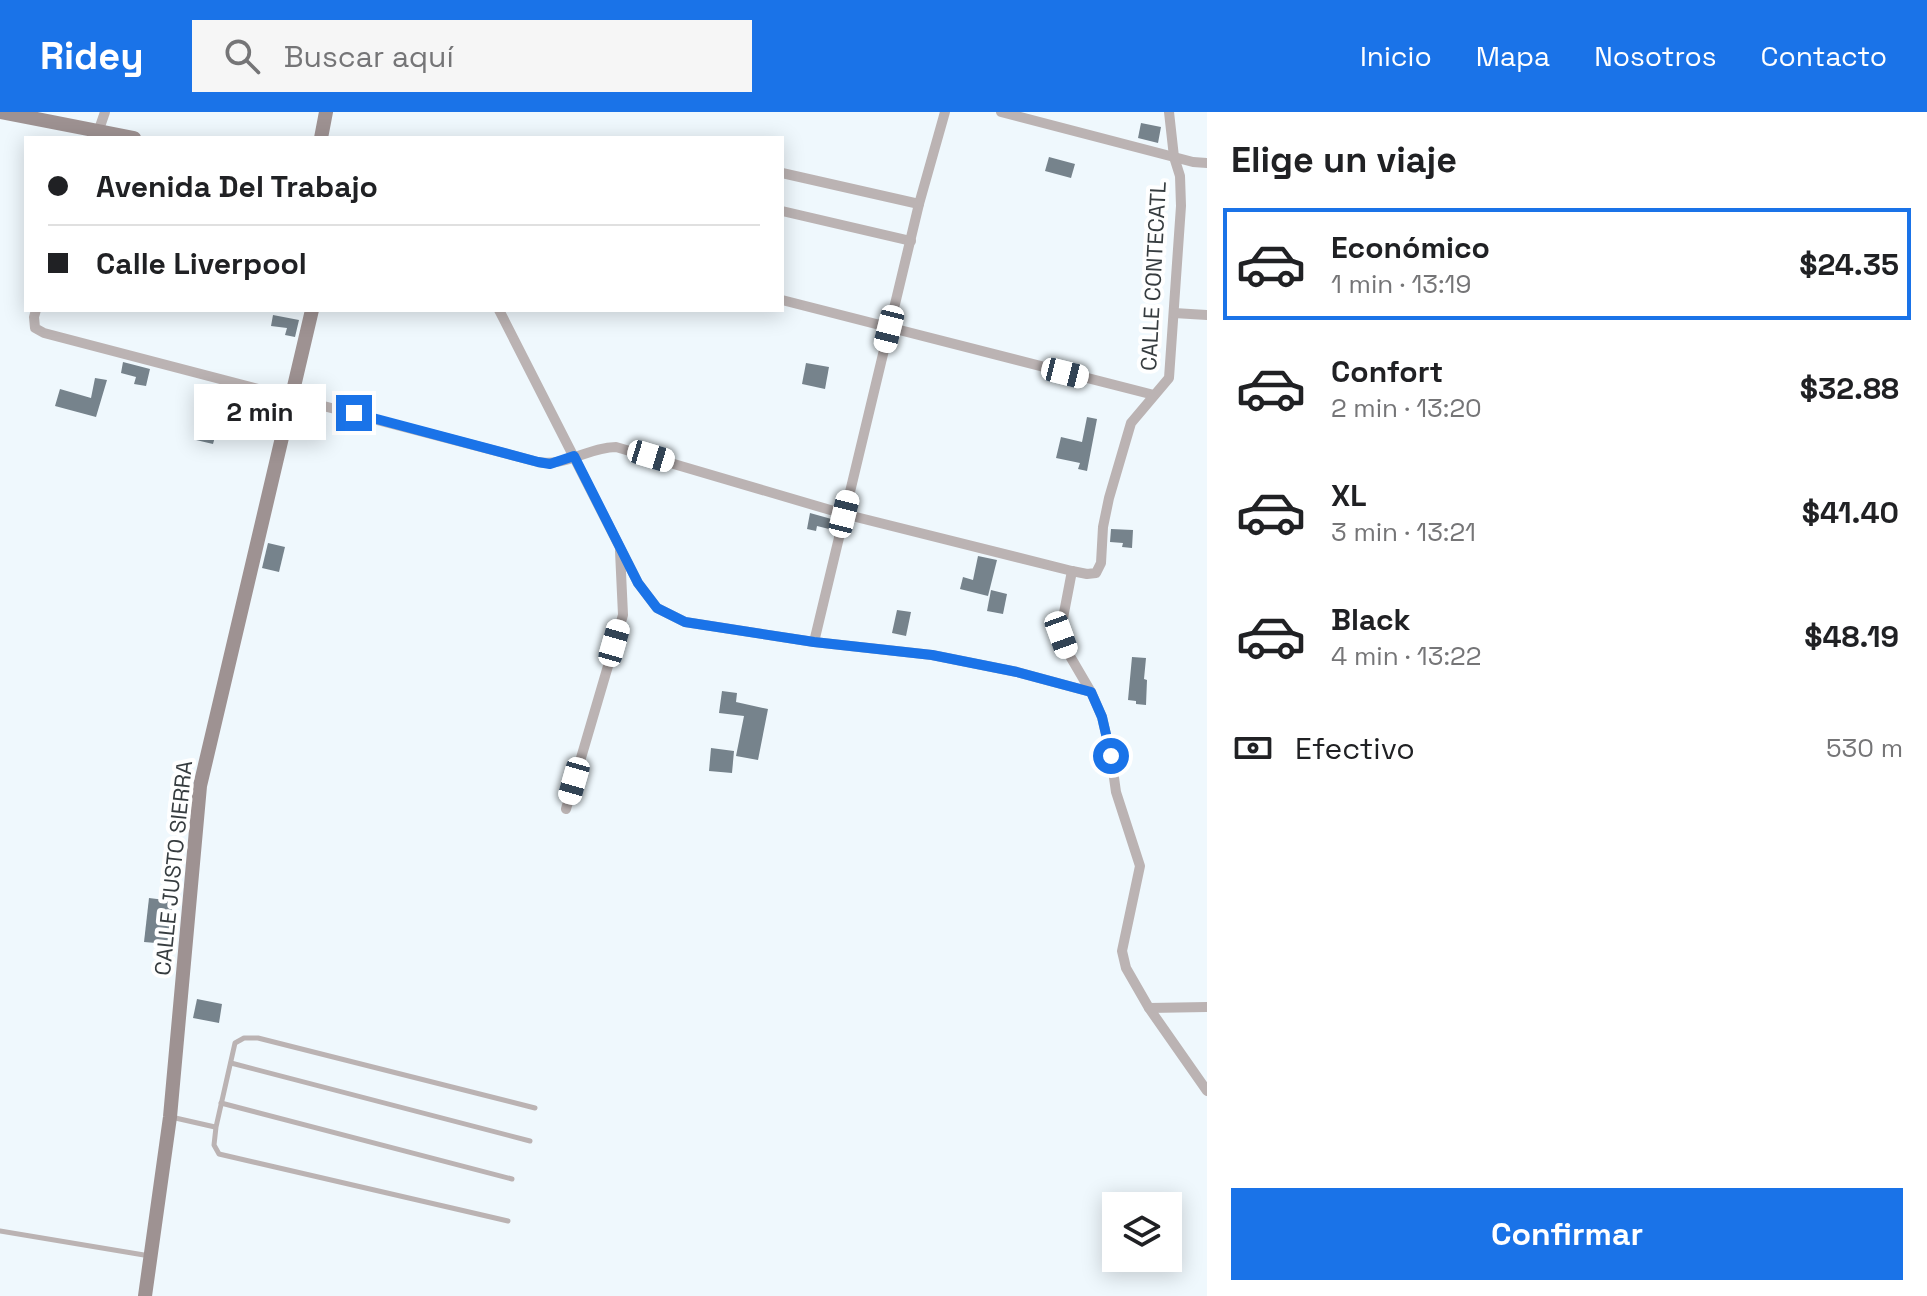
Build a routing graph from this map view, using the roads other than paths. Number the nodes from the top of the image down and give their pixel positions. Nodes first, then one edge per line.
1 (1, 112) edge
2 (105, 112) edge
3 (326, 112) edge
4 (945, 112) edge
5 (1001, 112) edge
6 (1169, 112) edge
7 (97, 135) edge
8 (321, 136) edge
9 (1174, 157) junction
10 (1207, 163) edge
11 (784, 173) edge
12 (919, 204) junction
13 (784, 211) edge
14 (911, 241) junction
15 (784, 301) edge
16 (35, 312) edge
17 (312, 312) edge
18 (500, 312) edge
19 (1174, 313) junction
20 (1207, 315) edge
21 (889, 329) junction
22 (1154, 395) junction
23 (293, 397) junction
24 (574, 456) junction
25 (844, 514) junction
26 (619, 545) junction
27 (1072, 571) junction
28 (814, 642) junction
29 (1091, 692) junction
30 (566, 809) dead end
31 (1207, 1007) edge
32 (1149, 1008) junction
33 (231, 1063) junction
34 (1207, 1091) edge
35 (221, 1103) junction
36 (535, 1108) dead end
37 (170, 1117) junction
38 (216, 1127) junction
39 (530, 1141) dead end
40 (512, 1179) dead end
41 (508, 1221) dead end
42 (0, 1231) edge
43 (151, 1256) junction
44 (145, 1296) edge

1 - 7 street
2 - 7 street
3 - 8 street
4 - 12 street
5 - 9 street
6 - 9 street, CALLE CONTECATL
9 - 10 street
9 - 19 street, CALLE CONTECATL
11 - 12 street
12 - 14 street
13 - 14 street
14 - 21 street
15 - 21 street
16 - 23 street
17 - 23 street, CALLE JUSTO SIERRA
18 - 24 street
19 - 20 street
19 - 22 street, CALLE CONTECATL
21 - 22 street
21 - 25 street
22 - 27 street, CALLE CONTECATL
23 - 24 street
23 - 37 street, CALLE JUSTO SIERRA
24 - 25 street
24 - 26 street
25 - 27 street
25 - 28 street
26 - 28 street
26 - 30 street
27 - 29 street
28 - 29 street
29 - 32 street
31 - 32 street
32 - 34 street
33 - 35 lane
33 - 36 lane
33 - 39 lane
35 - 38 lane
35 - 40 lane
37 - 38 lane
37 - 43 street, CALLE JUSTO SIERRA
38 - 41 lane
42 - 43 lane
43 - 44 street, CALLE JUSTO SIERRA

